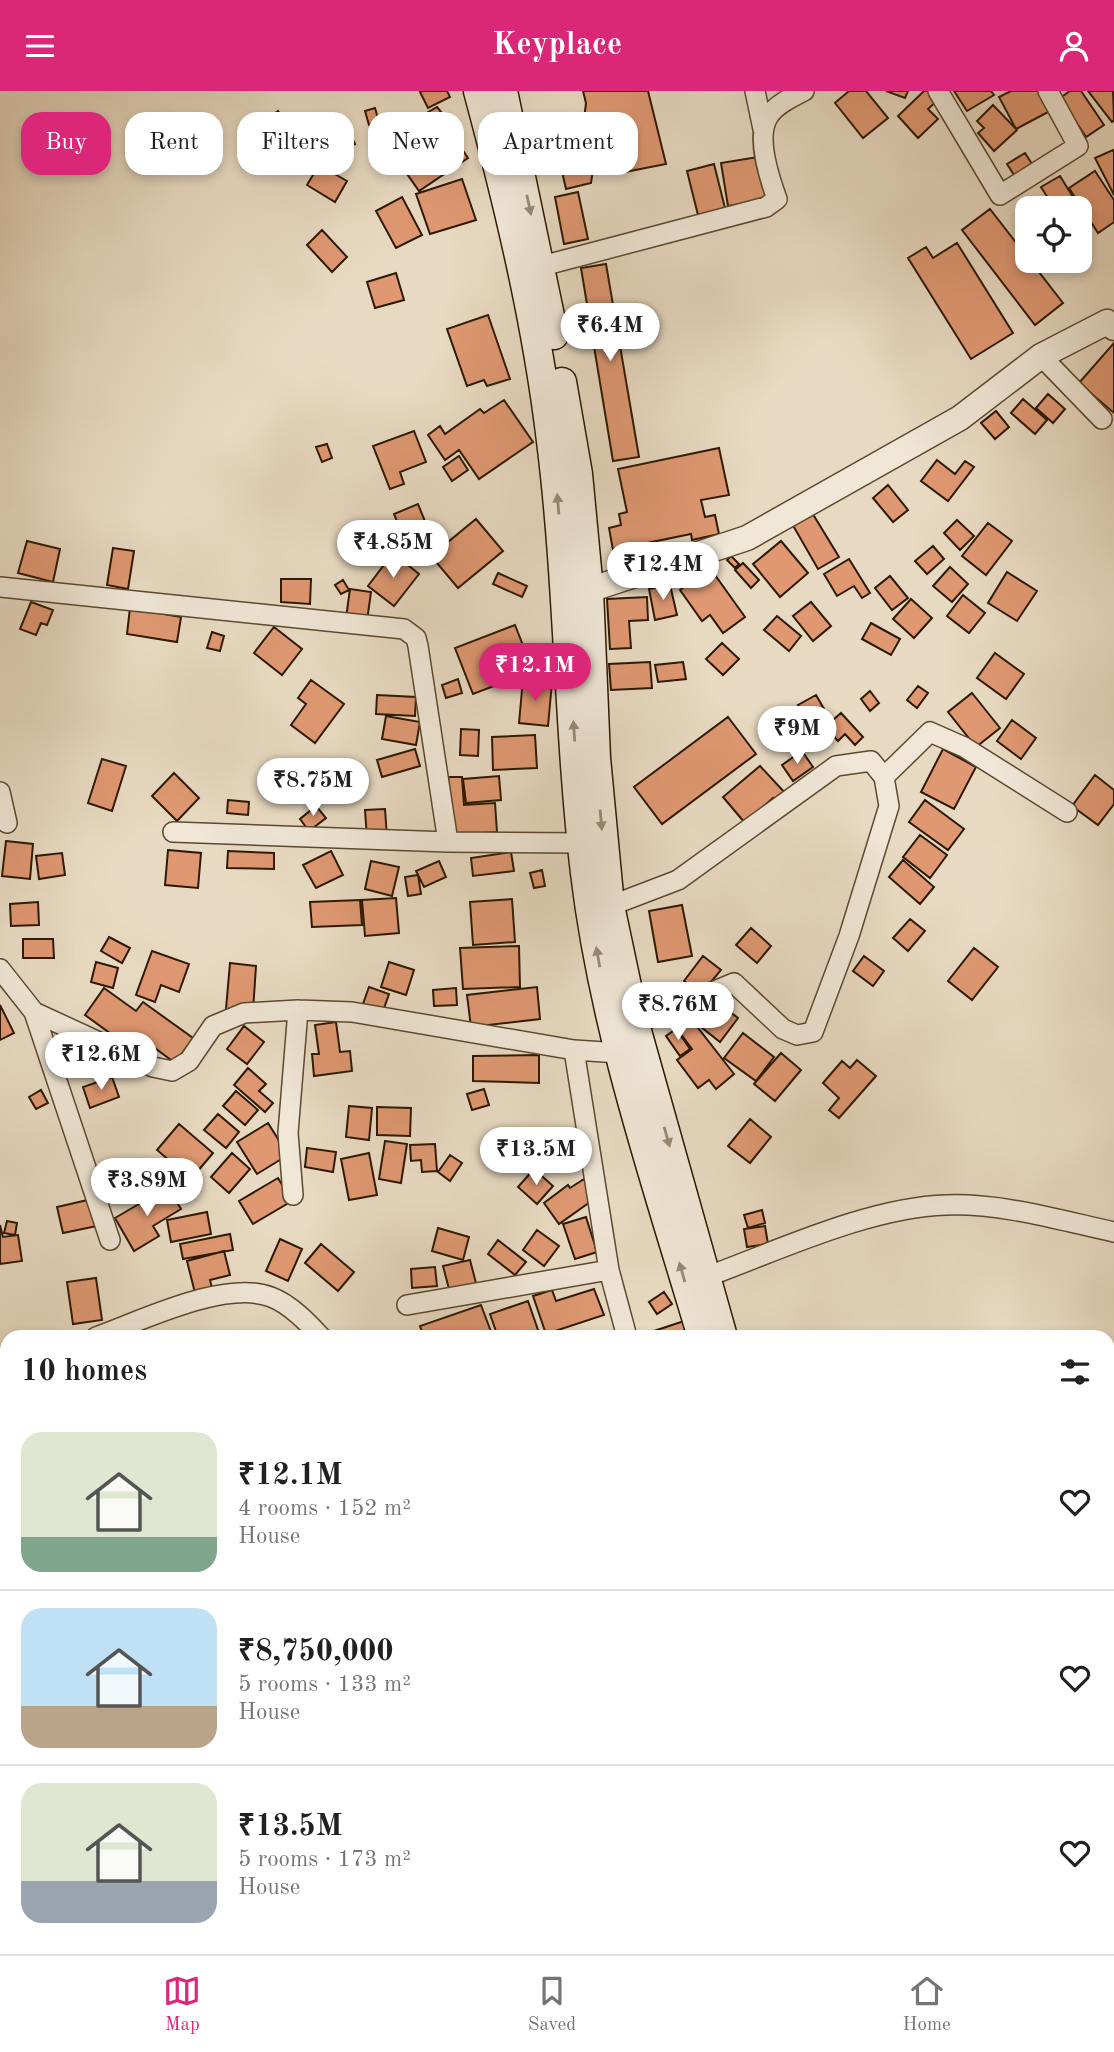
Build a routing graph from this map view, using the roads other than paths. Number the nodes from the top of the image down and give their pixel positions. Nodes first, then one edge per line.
1 (478, 91) edge
2 (503, 91) edge
3 (755, 91) edge
4 (804, 91) edge
5 (938, 91) edge
6 (1048, 91) edge
7 (763, 129) junction
8 (542, 266) junction
9 (1114, 328) edge
10 (1041, 356) junction
11 (1101, 419) dead end
12 (0, 587) edge
13 (577, 592) junction
14 (884, 777) junction
15 (0, 792) edge
16 (1067, 812) dead end
17 (7, 823) dead end
18 (173, 832) dead end
19 (448, 842) junction
20 (582, 843) junction
21 (610, 906) junction
22 (3, 977) edge
23 (298, 1010) junction
24 (34, 1012) junction
25 (635, 1024) junction
26 (574, 1050) junction
27 (619, 1052) junction
28 (647, 1109) junction
29 (293, 1195) dead end
30 (1114, 1233) edge
31 (110, 1240) dead end
32 (609, 1270) junction
33 (706, 1277) junction
34 (407, 1305) dead end
35 (117, 1330) edge
36 (313, 1330) edge
37 (625, 1330) edge
38 (700, 1330) edge
39 (721, 1330) edge

13 -> 1 main road
2 -> 8 main road
3 - 7 street
4 - 7 street
5 - 6 street
7 - 8 street
8 - 13 main road
9 - 10 street
10 - 11 street
10 - 13 street
12 - 19 street
20 -> 13 main road
13 -> 21 main road
14 - 16 street
14 - 21 street
14 - 25 street
15 - 17 street
18 - 19 street
19 - 20 street
27 -> 20 main road
21 - 25 main road
22 - 24 street
23 - 24 street
23 - 26 street
23 - 29 street
24 - 31 street
25 - 28 main road
26 - 27 street
26 - 32 street
27 - 28 main road
28 -> 33 main road
38 -> 28 main road
30 - 33 street
32 - 34 street
32 - 37 street
33 - 39 main road
35 - 36 street

